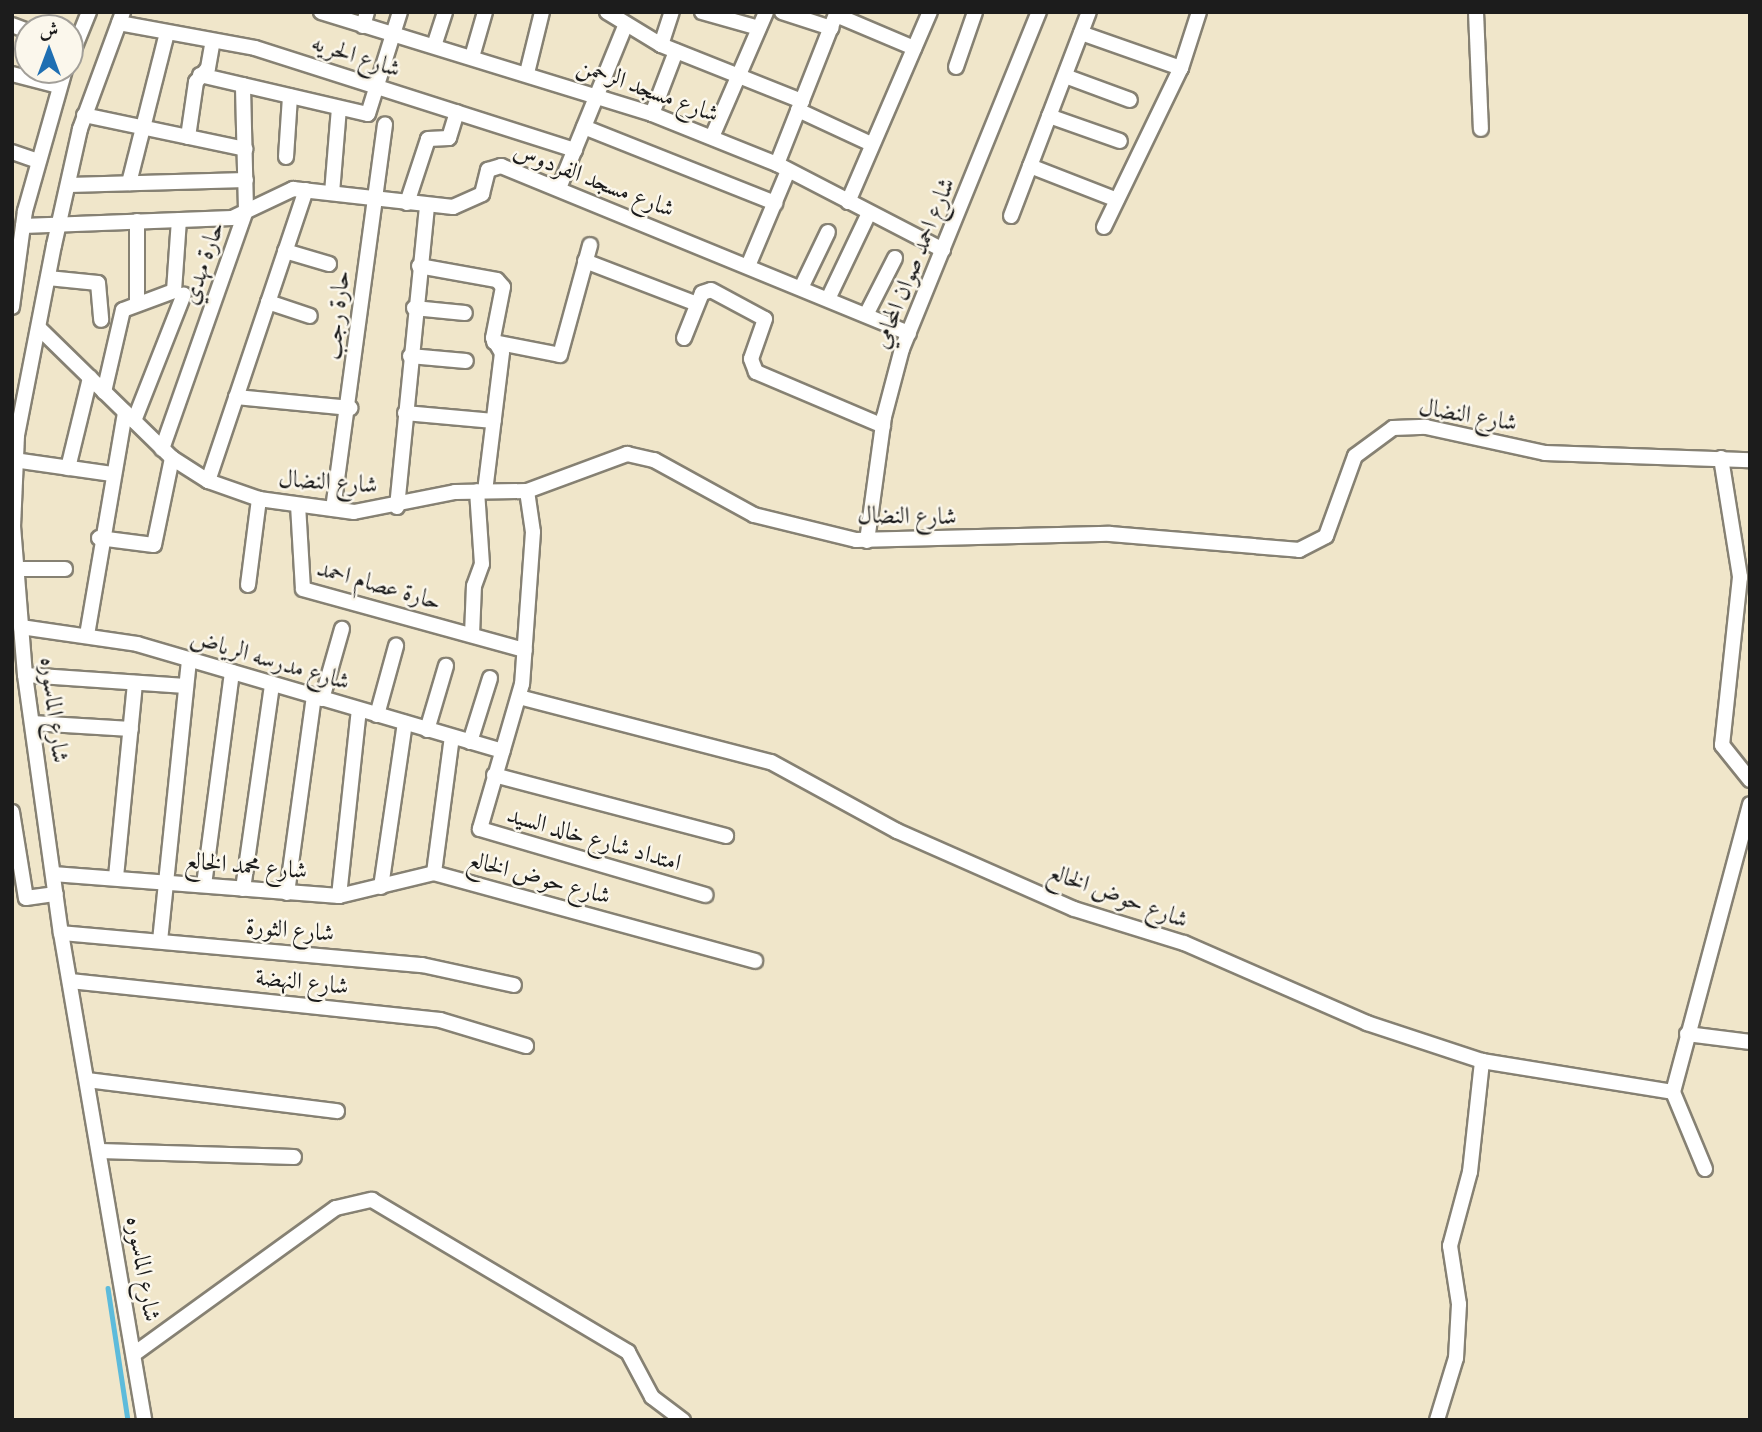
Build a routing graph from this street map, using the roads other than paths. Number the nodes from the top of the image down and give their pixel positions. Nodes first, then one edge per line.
1 (322, 12) edge
2 (400, 12) edge
3 (445, 12) edge
4 (485, 12) edge
5 (542, 12) edge
6 (607, 12) edge
7 (672, 12) edge
8 (702, 12) edge
9 (766, 12) edge
10 (782, 12) edge
11 (930, 12) edge
12 (975, 12) edge
13 (1039, 12) edge
14 (1089, 12) edge
15 (1199, 12) edge
16 (1476, 12) edge
17 (856, 17) edge
18 (121, 18) edge
19 (834, 18) edge
20 (365, 19) edge
21 (623, 20) edge
22 (759, 28) junction
23 (167, 33) junction
24 (1082, 33) junction
25 (393, 34) junction
26 (213, 41) junction
27 (661, 45) junction
28 (434, 46) junction
29 (914, 48) junction
30 (676, 51) junction
31 (472, 57) junction
32 (956, 67) dead end
33 (1181, 68) junction
34 (527, 73) junction
35 (12, 74) edge
36 (200, 75) junction
37 (738, 76) junction
38 (1065, 76) junction
39 (243, 85) junction
40 (58, 86) joint
41 (378, 87) junction
42 (598, 93) junction
43 (290, 96) junction
44 (1130, 100) dead end
45 (800, 106) junction
46 (339, 108) junction
47 (457, 112) junction
48 (652, 114) junction
49 (84, 115) junction
50 (1049, 116) junction
51 (385, 125) dead end
52 (584, 127) junction
53 (143, 128) junction
54 (1481, 129) dead end
55 (188, 137) junction
56 (712, 137) junction
57 (1119, 141) dead end
58 (866, 142) dead end
59 (245, 149) junction
60 (575, 150) junction
61 (12, 152) edge
62 (286, 157) dead end
63 (38, 161) junction
64 (1030, 166) junction
65 (782, 167) junction
66 (246, 180) junction
67 (129, 183) junction
68 (69, 185) junction
69 (559, 188) junction
70 (306, 190) junction
71 (332, 193) junction
72 (373, 198) junction
73 (1117, 200) junction
74 (848, 202) junction
75 (407, 203) junction
76 (775, 203) junction
77 (427, 205) junction
78 (19, 210) edge
79 (246, 210) junction
80 (869, 213) junction
81 (1011, 216) dead end
82 (179, 220) junction
83 (137, 221) junction
84 (59, 224) junction
85 (23, 226) junction
86 (1104, 228) dead end
87 (828, 232) dead end
88 (590, 245) dead end
89 (943, 250) junction
90 (285, 251) junction
91 (895, 258) dead end
92 (585, 261) junction
93 (329, 264) dead end
94 (419, 266) junction
95 (748, 266) junction
96 (48, 278) junction
97 (801, 288) junction
98 (184, 293) dead end
99 (828, 299) junction
100 (268, 302) junction
101 (136, 303) junction
102 (697, 304) junction
103 (12, 307) edge
104 (414, 308) junction
105 (465, 313) dead end
106 (866, 315) junction
107 (310, 316) dead end
108 (101, 320) dead end
109 (39, 328) junction
110 (909, 333) junction
111 (684, 338) dead end
112 (494, 342) junction
113 (410, 356) junction
114 (466, 361) dead end
115 (90, 378) junction
116 (104, 392) junction
117 (236, 397) junction
118 (350, 408) junction
119 (405, 413) junction
120 (129, 417) junction
121 (494, 421) junction
122 (883, 426) junction
123 (167, 453) junction
124 (1721, 458) junction
125 (14, 460) junction
126 (1750, 460) edge
127 (68, 468) junction
128 (112, 474) junction
129 (208, 481) junction
130 (481, 491) junction
131 (527, 491) junction
132 (259, 499) junction
133 (298, 505) junction
134 (397, 507) junction
135 (333, 509) junction
136 (100, 538) junction
137 (867, 541) junction
138 (14, 569) junction
139 (65, 569) dead end
140 (248, 585) dead end
141 (21, 627) junction
142 (342, 629) dead end
143 (87, 635) junction
144 (471, 635) junction
145 (396, 646) dead end
146 (525, 650) junction
147 (189, 660) junction
148 (446, 666) dead end
149 (232, 672) junction
150 (25, 675) junction
151 (490, 678) dead end
152 (135, 683) junction
153 (272, 684) junction
154 (186, 687) junction
155 (519, 697) junction
156 (318, 698) junction
157 (359, 710) junction
158 (377, 715) junction
159 (32, 723) junction
160 (405, 723) junction
161 (131, 729) junction
162 (427, 730) junction
163 (452, 737) junction
164 (470, 742) junction
165 (503, 751) junction
166 (495, 775) junction
167 (1750, 780) edge
168 (1750, 804) edge
169 (12, 812) edge
170 (1748, 819) edge
171 (726, 835) dead end
172 (434, 873) junction
173 (53, 874) junction
174 (116, 877) junction
175 (165, 883) junction
176 (204, 885) junction
177 (381, 887) junction
178 (243, 889) junction
179 (287, 893) junction
180 (56, 894) junction
181 (706, 895) dead end
182 (339, 896) junction
183 (61, 933) junction
184 (160, 941) junction
185 (755, 961) dead end
186 (70, 981) junction
187 (514, 985) dead end
188 (1687, 1034) junction
189 (1750, 1042) edge
190 (526, 1046) dead end
191 (1482, 1061) junction
192 (87, 1080) junction
193 (1673, 1092) junction
194 (337, 1111) dead end
195 (100, 1152) junction
196 (294, 1157) dead end
197 (1705, 1169) dead end
198 (134, 1354) junction
199 (144, 1420) edge
200 (683, 1420) edge
201 (1437, 1420) edge

1 - 20 street, شارع مسجد الرحمن
2 - 25 street
3 - 28 street
4 - 31 street
5 - 34 street
6 - 21 street
7 - 27 street
8 - 22 street
9 - 22 street
10 - 19 street
11 - 29 street
12 - 32 street
13 - 89 street, شارع احمد صوان المحامي
14 - 24 street
15 - 33 street
16 - 54 street
17 - 19 street
17 - 29 street
18 - 23 street, شارع الحريه
18 - 49 street, شارع الماسوره
19 - 45 street
20 - 25 street, شارع مسجد الرحمن
21 - 27 street
21 - 42 street
22 - 37 street
23 - 26 street, شارع الحريه
23 - 53 street
24 - 33 street
24 - 38 street
25 - 28 street, شارع مسجد الرحمن
25 - 41 street
26 - 36 street
26 - 41 street, شارع الحريه
27 - 30 street
28 - 31 street, شارع مسجد الرحمن
29 - 74 street
30 - 37 street
30 - 48 street
31 - 34 street, شارع مسجد الرحمن
33 - 73 street
34 - 42 street, شارع مسجد الرحمن
35 - 40 street
36 - 39 street
36 - 55 street
37 - 45 street
37 - 56 street
38 - 44 street
38 - 50 street
39 - 43 street
39 - 59 street, حارة مهدي
40 - 63 street
41 - 46 street
41 - 47 street, شارع الحريه
42 - 48 street, شارع مسجد الرحمن
42 - 52 street
43 - 46 street
43 - 62 street
45 - 58 street
45 - 65 street
46 - 71 street
47 - 60 street, شارع الحريه
47 - 75 street
48 - 56 street, شارع مسجد الرحمن
49 - 53 street
49 - 68 street, شارع الماسوره
50 - 57 street
50 - 64 street
51 - 72 street, حارة رجب
52 - 60 street
52 - 76 street
53 - 55 street
53 - 67 street
55 - 59 street
56 - 65 street, شارع مسجد الرحمن
59 - 66 street, حارة مهدي
60 - 69 street
61 - 63 street
63 - 78 street
64 - 73 street
64 - 81 street
65 - 74 street, شارع مسجد الرحمن
65 - 76 street
66 - 67 street
66 - 79 street, حارة مهدي
67 - 68 street
68 - 84 street, شارع الماسوره
69 - 77 street, شارع مسجد الفردوس
69 - 95 street, شارع مسجد الفردوس
70 - 71 street, شارع مسجد الفردوس
70 - 79 street, شارع مسجد الفردوس
70 - 90 street
71 - 72 street, شارع مسجد الفردوس
72 - 75 street, شارع مسجد الفردوس
72 - 118 street, حارة رجب
73 - 86 street
74 - 80 street, شارع مسجد الرحمن
75 - 77 street, شارع مسجد الفردوس
76 - 95 street
77 - 94 street
78 - 85 street
79 - 82 street, شارع مسجد الفردوس
79 - 123 street, حارة مهدي
80 - 89 street, شارع مسجد الرحمن
80 - 99 street
82 - 83 street, شارع مسجد الفردوس
82 - 101 street
83 - 84 street, شارع مسجد الفردوس
83 - 101 street
84 - 85 street, شارع مسجد الفردوس
84 - 96 street, شارع الماسوره
85 - 103 street
87 - 97 street
88 - 92 street
89 - 110 street, شارع احمد صوان المحامي
90 - 93 street
90 - 100 street
91 - 106 street
92 - 102 street
92 - 112 street
94 - 104 street
94 - 112 street
95 - 97 street, شارع مسجد الفردوس
96 - 108 street
96 - 109 street, شارع الماسوره
97 - 99 street, شارع مسجد الفردوس
98 - 120 street
99 - 106 street, شارع مسجد الفردوس
100 - 107 street
100 - 117 street
101 - 116 street
102 - 111 street
102 - 122 street
104 - 105 street
104 - 113 street
106 - 110 street, شارع مسجد الفردوس
109 - 115 street, شارع النضال
109 - 125 street, شارع الماسوره
110 - 122 street, شارع احمد صوان المحامي
112 - 121 street
113 - 114 street
113 - 119 street
115 - 116 street, شارع النضال
115 - 127 street
116 - 120 street, شارع النضال
117 - 118 street
117 - 129 street
118 - 135 street, حارة رجب
119 - 121 street
119 - 134 street
120 - 123 street, شارع النضال
120 - 128 street
121 - 130 street
122 - 137 street, شارع احمد صوان المحامي
123 - 129 street, شارع النضال
123 - 136 street, حارة مهدي
124 - 126 street, شارع النضال
124 - 137 street, شارع النضال
124 - 167 street
125 - 127 street
125 - 138 street, شارع الماسوره
127 - 128 street
128 - 136 street
129 - 132 street, شارع النضال
130 - 131 street, شارع النضال
130 - 134 street, شارع النضال
130 - 144 street
131 - 137 street, شارع النضال
131 - 146 street, امتداد شارع خالد السيد
132 - 133 street, شارع النضال
132 - 140 street
133 - 135 street, شارع النضال
133 - 144 street, حارة عصام احمد
134 - 135 street, شارع النضال
136 - 143 street
138 - 139 street
138 - 141 street, شارع الماسوره
141 - 143 street, شارع مدرسه الرياض
141 - 150 street, شارع الماسوره
142 - 156 street
143 - 147 street, شارع مدرسه الرياض
144 - 146 street, حارة عصام احمد
145 - 158 street
146 - 155 street, امتداد شارع خالد السيد
147 - 149 street, شارع مدرسه الرياض
147 - 154 street
148 - 162 street
149 - 153 street, شارع مدرسه الرياض
149 - 176 street
150 - 152 street
150 - 159 street, شارع الماسوره
151 - 164 street
152 - 154 street
152 - 161 street
153 - 156 street, شارع مدرسه الرياض
153 - 178 street
154 - 175 street
155 - 165 street, امتداد شارع خالد السيد
155 - 191 street, شارع حوض الخالع
156 - 157 street, شارع مدرسه الرياض
156 - 179 street
157 - 158 street, شارع مدرسه الرياض
157 - 182 street
158 - 160 street, شارع مدرسه الرياض
159 - 161 street
159 - 173 street, شارع الماسوره
160 - 162 street, شارع مدرسه الرياض
160 - 177 street
161 - 174 street
162 - 163 street, شارع مدرسه الرياض
163 - 164 street, شارع مدرسه الرياض
163 - 172 street
164 - 165 street, شارع مدرسه الرياض
165 - 166 street, امتداد شارع خالد السيد
166 - 171 street
166 - 181 street, امتداد شارع خالد السيد
168 - 170 street
169 - 180 street
170 - 188 street
172 - 177 street, شارع محمد الخالع
172 - 185 street, شارع حوض الخالع
173 - 174 street, شارع محمد الخالع
173 - 180 street, شارع الماسوره
174 - 175 street, شارع محمد الخالع
175 - 176 street, شارع محمد الخالع
175 - 184 street
176 - 178 street, شارع محمد الخالع
177 - 182 street, شارع محمد الخالع
178 - 179 street, شارع محمد الخالع
179 - 182 street, شارع محمد الخالع
180 - 183 street, شارع الماسوره
183 - 184 street, شارع الثورة
183 - 186 street, شارع الماسوره
184 - 187 street, شارع الثورة
186 - 190 street, شارع النهضة
186 - 192 street, شارع الماسوره
188 - 189 street
188 - 193 street
191 - 193 street, شارع حوض الخالع
191 - 201 street
192 - 194 street
192 - 195 street, شارع الماسوره
193 - 197 street
195 - 196 street
195 - 198 street, شارع الماسوره
198 - 199 street, شارع الماسوره
198 - 200 street

